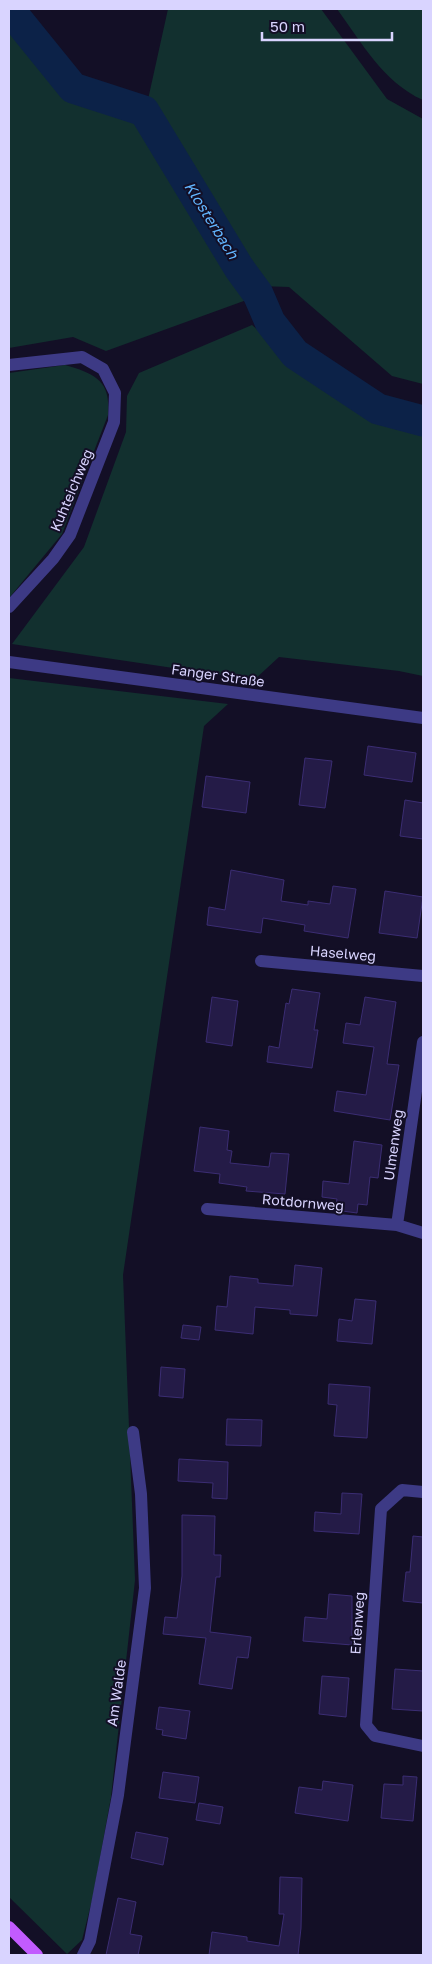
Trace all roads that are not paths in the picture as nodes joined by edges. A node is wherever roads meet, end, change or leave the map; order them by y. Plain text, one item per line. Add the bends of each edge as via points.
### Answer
1 (9, 365) edge
2 (9, 607) edge
3 (9, 662) edge
4 (423, 718) edge
5 (261, 961) dead end
6 (423, 976) edge
7 (423, 1042) edge
8 (207, 1209) dead end
9 (397, 1225) junction
10 (423, 1233) edge
11 (133, 1432) dead end
12 (423, 1492) edge
13 (423, 1746) edge
14 (9, 1927) edge
15 (37, 1955) edge
16 (83, 1955) edge

1 - 2 street, Kuhteichweg via 82,357 103,369 115,393 114,422 70,535 53,559
3 - 4 street, Fanger Straße
5 - 6 street, Haselweg
7 - 9 street, Ulmenweg
8 - 9 street, Rotdornweg
9 - 10 street
11 - 16 street, Am Walde via 141,1494 145,1588 118,1795 90,1941
12 - 13 street, Erlenweg via 402,1490 381,1509 366,1725 375,1736
14 - 15 main road

